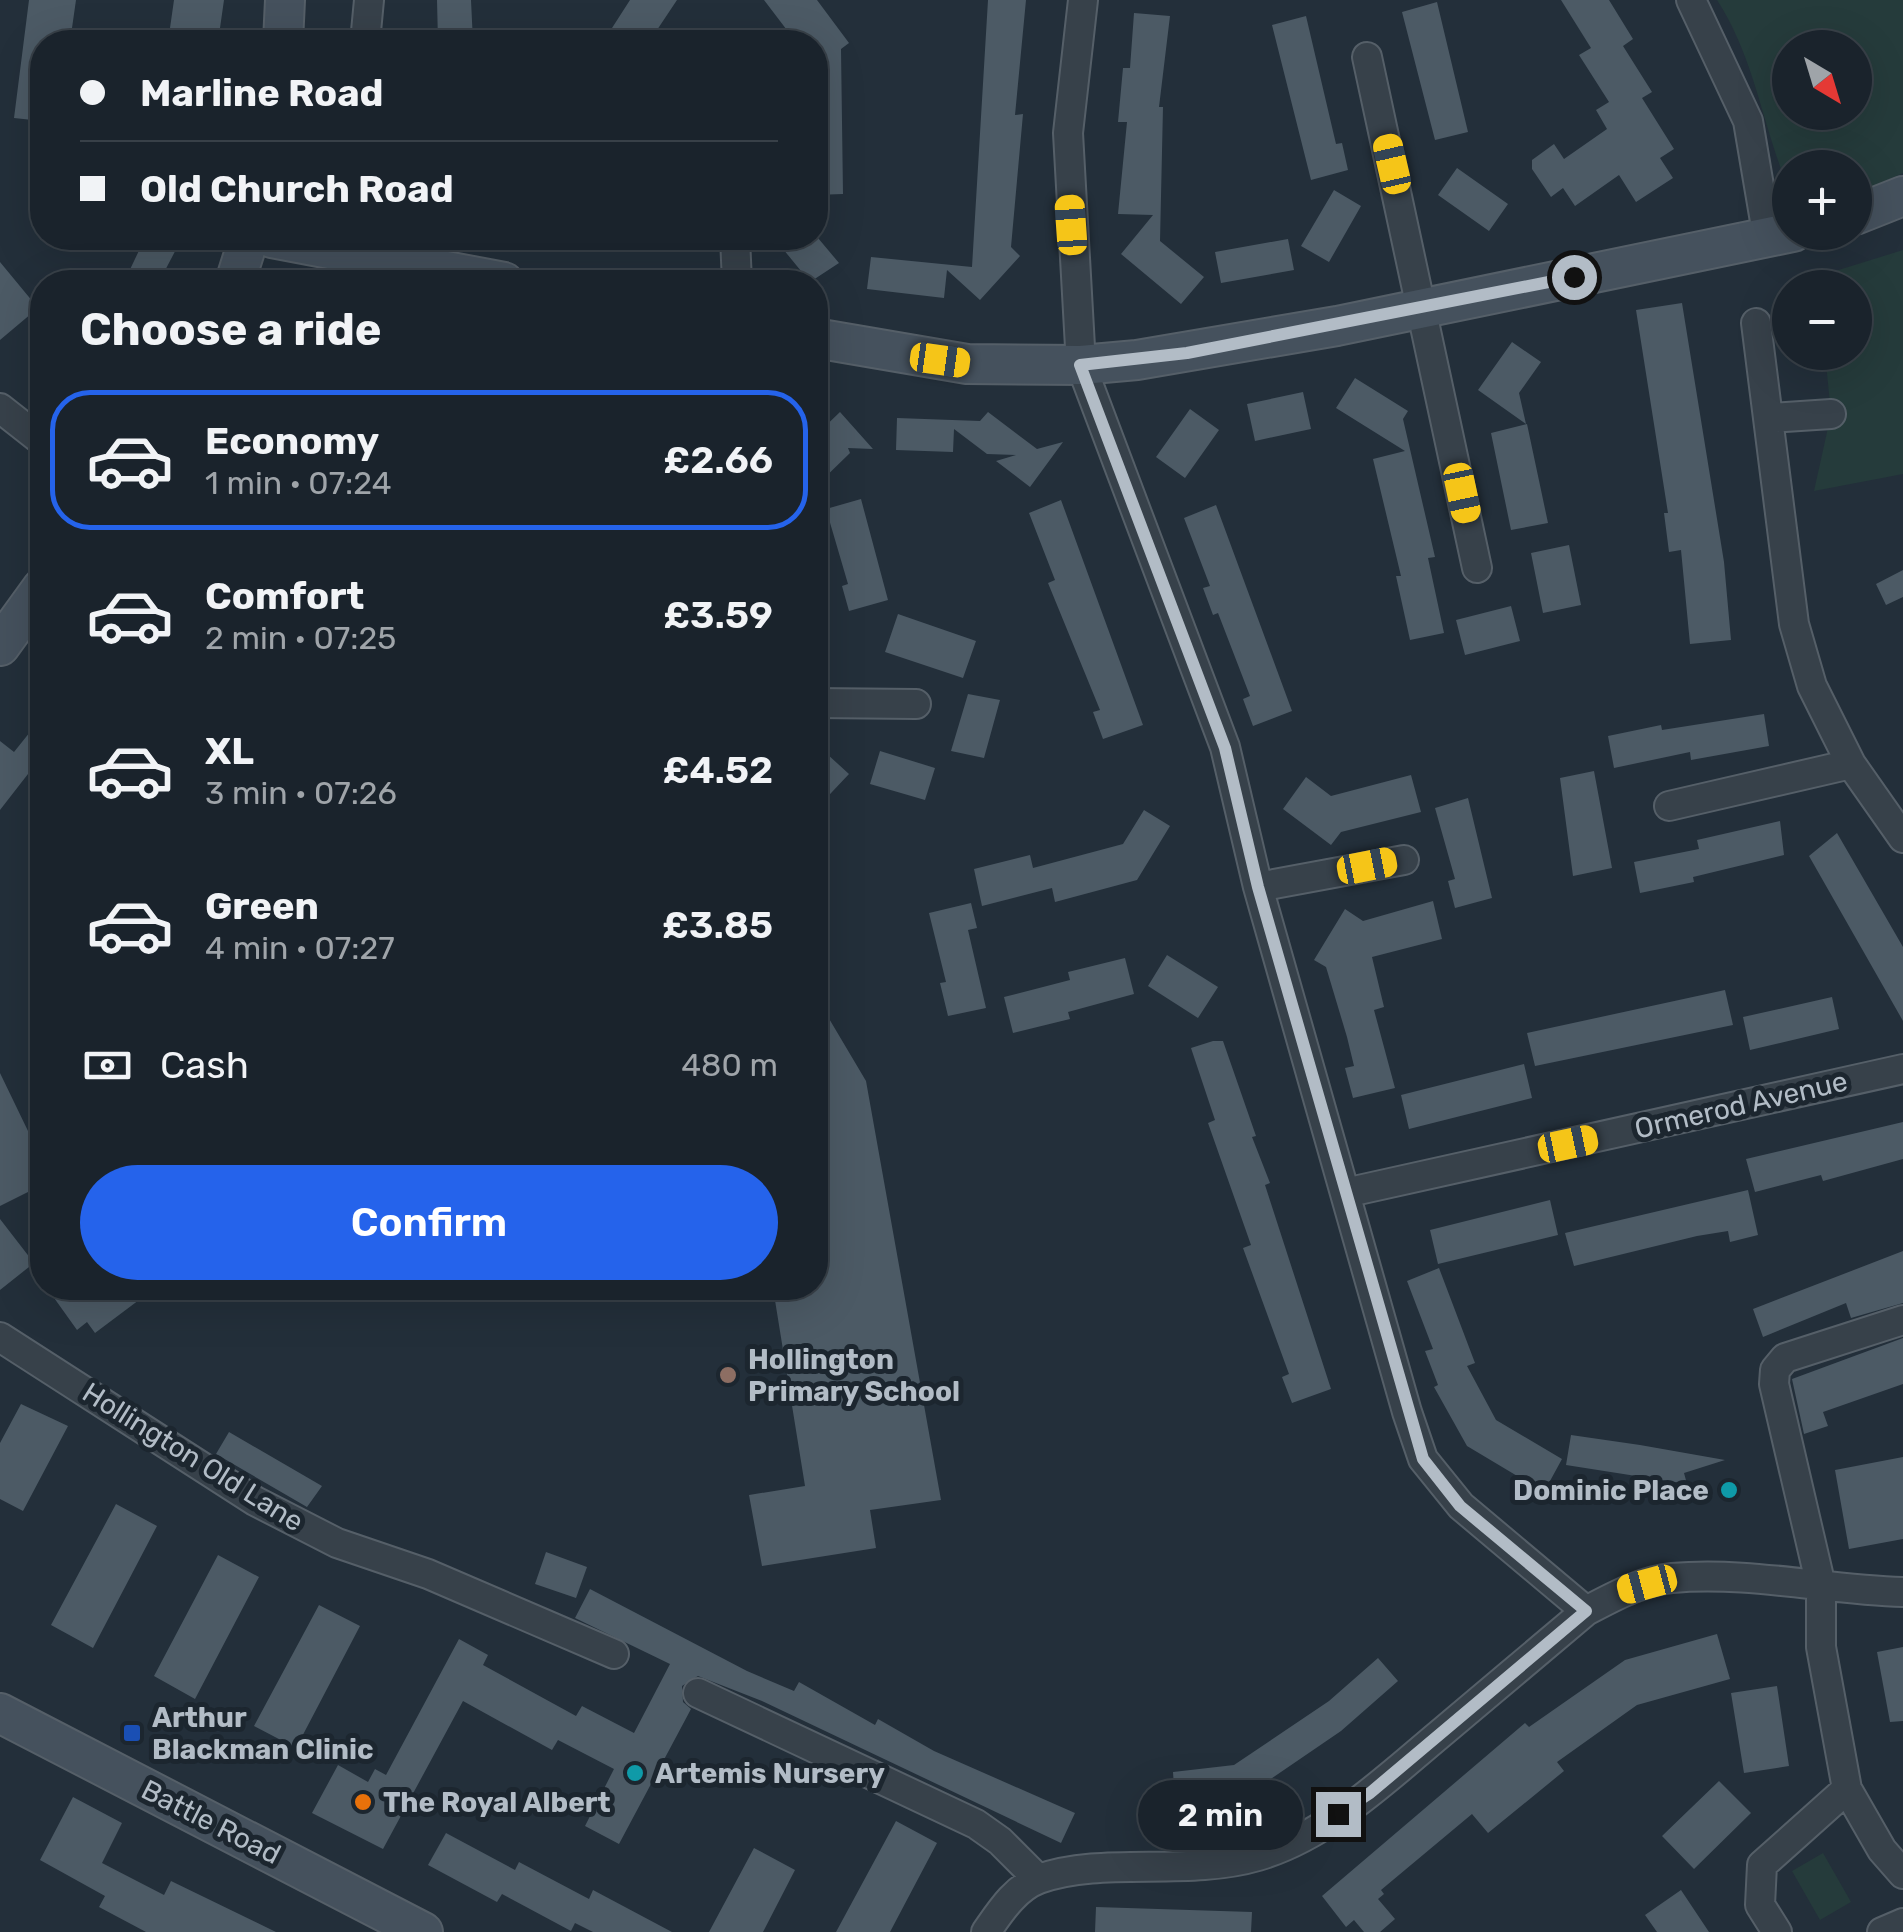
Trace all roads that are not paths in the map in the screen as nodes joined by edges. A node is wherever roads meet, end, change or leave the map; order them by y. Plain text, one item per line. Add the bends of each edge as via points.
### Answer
1 (285, 0) edge
2 (369, 0) edge
3 (1082, 0) edge
4 (1691, 0) edge
5 (283, 30) edge
6 (367, 30) edge
7 (1367, 56) dead end
8 (1903, 196) edge
9 (1772, 205) edge
10 (1872, 208) edge
11 (1772, 238) edge
12 (335, 250) edge
13 (441, 270) edge
14 (1424, 306) junction
15 (1756, 322) dead end
16 (828, 340) edge
17 (1080, 365) junction
18 (0, 408) edge
19 (1831, 414) dead end
20 (1769, 418) junction
21 (30, 432) edge
22 (1478, 568) dead end
23 (30, 605) edge
24 (0, 646) edge
25 (828, 703) edge
26 (916, 704) dead end
27 (1851, 764) junction
28 (1670, 806) dead end
29 (1903, 838) edge
30 (1404, 860) dead end
31 (1258, 887) junction
32 (1903, 1069) edge
33 (1345, 1193) junction
34 (1903, 1320) edge
35 (0, 1337) edge
36 (1821, 1586) junction
37 (1903, 1592) edge
38 (1586, 1611) junction
39 (614, 1654) dead end
40 (698, 1693) dead end
41 (0, 1712) edge
42 (1846, 1790) junction
43 (1903, 1874) edge
44 (1038, 1879) junction
45 (1903, 1922) edge
46 (423, 1932) edge
47 (986, 1932) edge
48 (1777, 1932) edge
49 (1882, 1932) edge

1 - 5 street
2 - 6 street
3 - 17 street via 1068,133
4 - 9 street via 1748,121
7 - 14 street
8 - 10 street
11 - 14 street
12 - 13 street
14 - 17 street via 1187,353
14 - 22 street
15 - 20 street
16 - 17 street via 967,364
17 - 31 street via 1225,748
18 - 21 street
19 - 20 street
20 - 27 street via 1794,624 1812,686
23 - 24 street
25 - 26 street
27 - 28 street
27 - 29 street
30 - 31 street
31 - 33 street
32 - 33 street, Ormerod Avenue
33 - 38 street via 1423,1459 1460,1506
34 - 36 street via 1785,1358 1775,1370
35 - 39 street, Hollington Old Lane via 254,1501 337,1543 428,1574
36 - 37 street
36 - 38 street via 1669,1578 1624,1590
36 - 42 street via 1821,1647
38 - 44 street via 1370,1793 1307,1834 1260,1856 1197,1869 1093,1870
40 - 44 street via 976,1824
41 - 46 street, Battle Road
42 - 43 street
42 - 48 street via 1762,1865 1760,1905
44 - 47 street via 1010,1899
45 - 49 street

